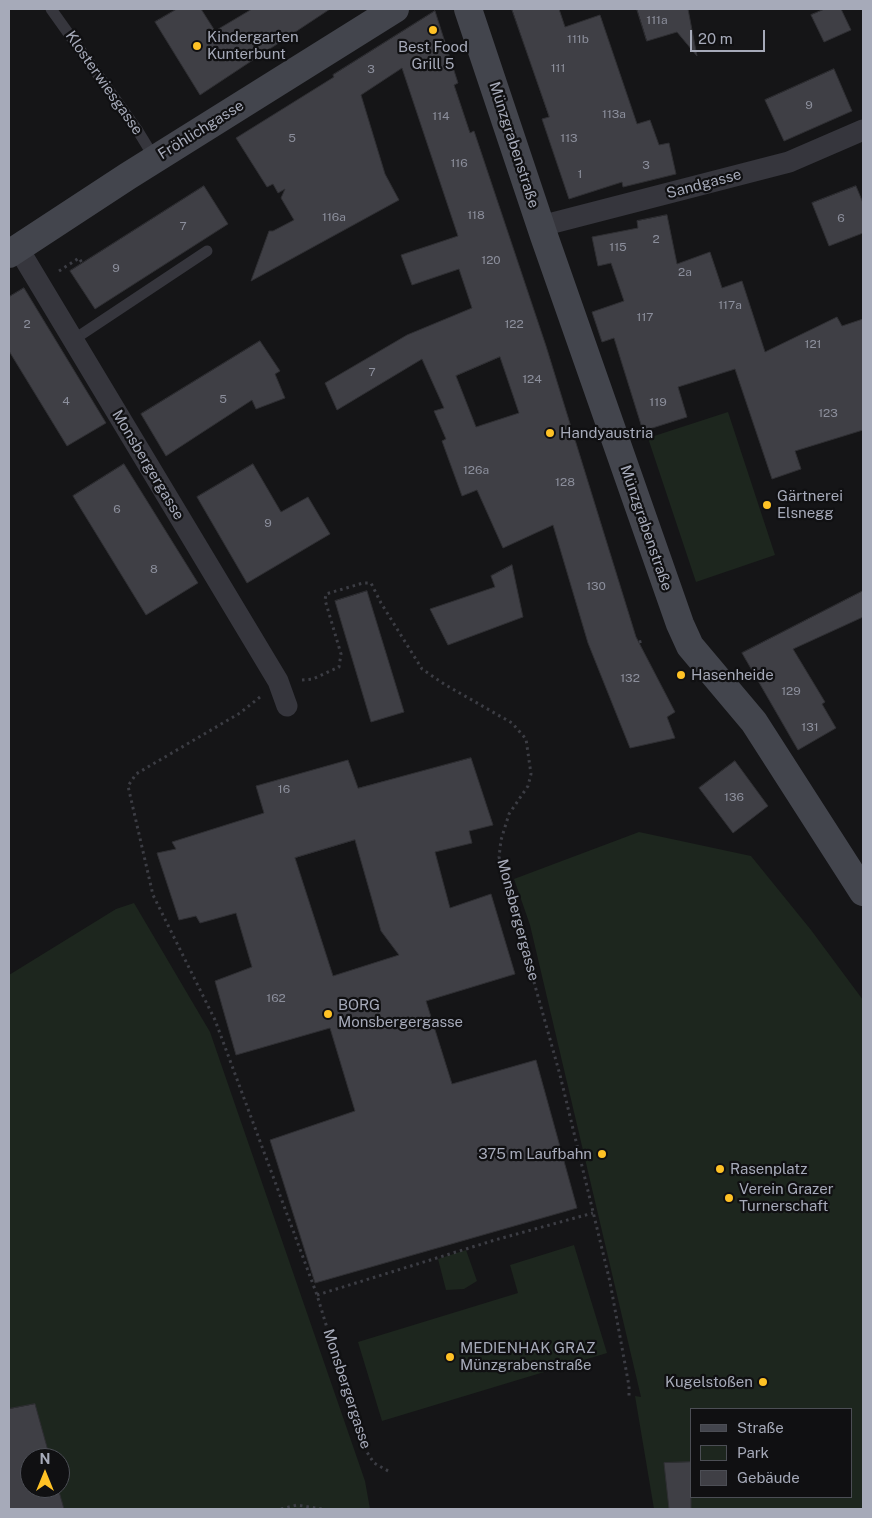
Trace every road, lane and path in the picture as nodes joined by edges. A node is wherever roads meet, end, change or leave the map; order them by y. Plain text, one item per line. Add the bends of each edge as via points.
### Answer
1 (51, 9) edge
2 (395, 9) edge
3 (468, 9) edge
4 (863, 130) edge
5 (155, 159) junction
6 (541, 226) junction
7 (207, 250) dead end
8 (13, 251) edge
9 (82, 264) dead end
10 (67, 266) dead end
11 (73, 340) junction
12 (278, 681) junction
13 (288, 706) dead end
14 (863, 892) edge
15 (593, 1213) junction
16 (317, 1295) junction
17 (629, 1398) dead end
18 (390, 1472) dead end
19 (281, 1509) edge
20 (322, 1509) edge

1 - 5 lane, Klosterwiesgasse
2 - 5 main road, Fröhlichgasse
3 - 6 main road, Münzgrabenstraße
4 - 6 street, Sandgasse via 789,162
5 - 8 main road, Fröhlichgasse
6 - 14 main road, Münzgrabenstraße via 690,646 754,722
7 - 11 lane
8 - 11 street, Monsbergergasse
9 - 10 path via 79,258
11 - 12 street, Monsbergergasse
12 - 13 street, Monsbergergasse
12 - 15 path, Monsbergergasse via 313,679 339,667 341,654 326,594 371,583 422,669 512,723 526,739 531,774 528,786 509,814 499,857 560,1075
12 - 16 path, Monsbergergasse via 240,713 136,774 128,786 153,895 215,1020
15 - 16 path
15 - 17 path, Monsbergergasse via 612,1292 630,1386
16 - 18 path, Monsbergergasse via 362,1446 374,1463
19 - 20 path via 298,1505

